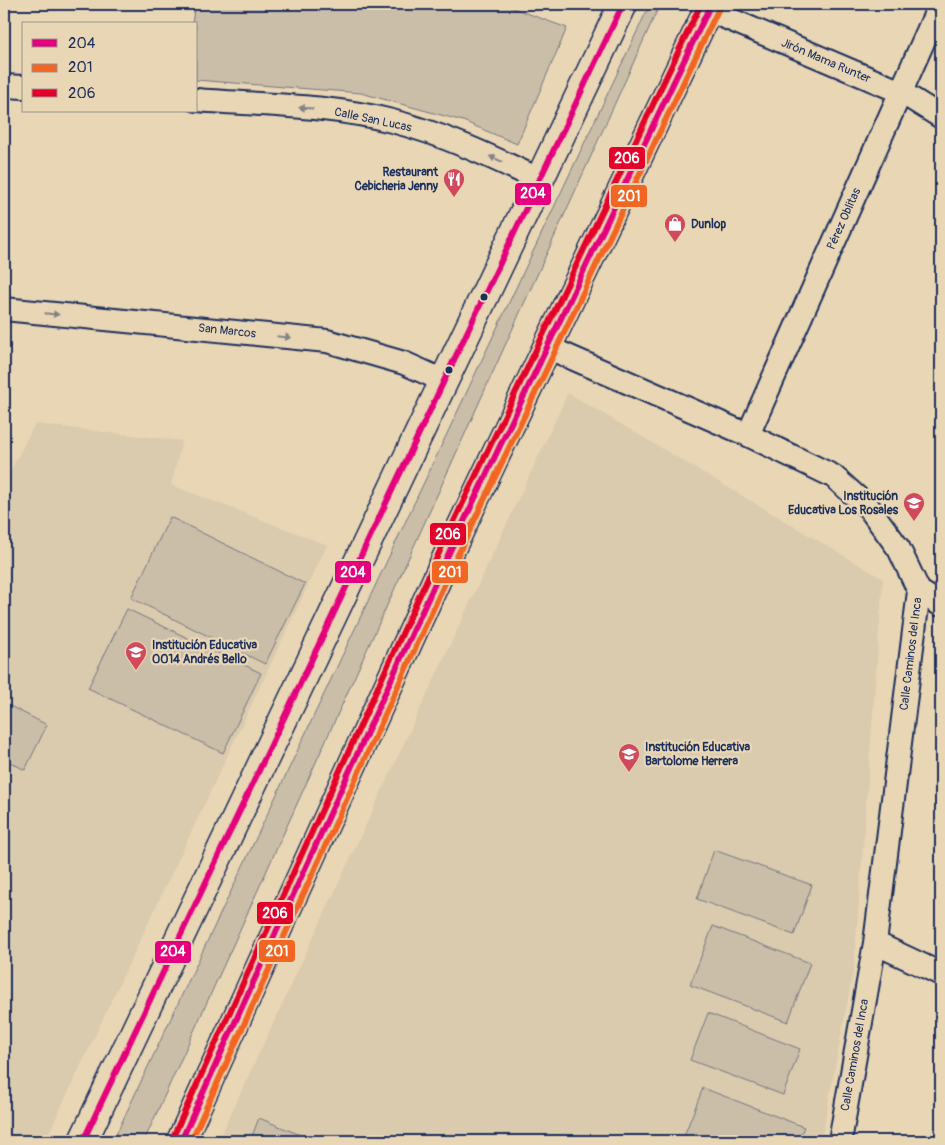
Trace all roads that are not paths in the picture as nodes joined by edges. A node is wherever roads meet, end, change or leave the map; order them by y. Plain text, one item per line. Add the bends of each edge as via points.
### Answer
1 (623, 4) edge
2 (940, 4) edge
3 (710, 7) edge
4 (4, 86) edge
5 (22, 87) edge
6 (901, 92) junction
7 (198, 100) edge
8 (941, 117) edge
9 (540, 180) junction
10 (4, 309) edge
11 (547, 347) junction
12 (444, 381) junction
13 (748, 435) junction
14 (919, 591) junction
15 (941, 605) edge
16 (875, 942) junction
17 (941, 974) edge
18 (846, 1139) edge
19 (83, 1141) edge
20 (181, 1141) edge

1 - 9 main road
2 - 6 street, Pérez Oblitas
3 - 6 street, Jirón Mama Runter
3 - 11 main road
4 - 5 street
6 - 8 street, Jirón Mama Runter
6 - 13 street, Pérez Oblitas
9 -> 7 street, Calle San Lucas via 434,134 391,121 322,110
9 - 12 main road
10 -> 12 street, San Marcos via 327,342 404,363
11 - 13 street, Calle Caminos del Inca
11 - 20 main road via 442,568
12 - 19 main road
13 - 14 street, Calle Caminos del Inca via 833,476 869,508 899,549
14 - 15 street
14 - 16 street, Calle Caminos del Inca
16 - 17 street
16 - 18 street, Calle Caminos del Inca

